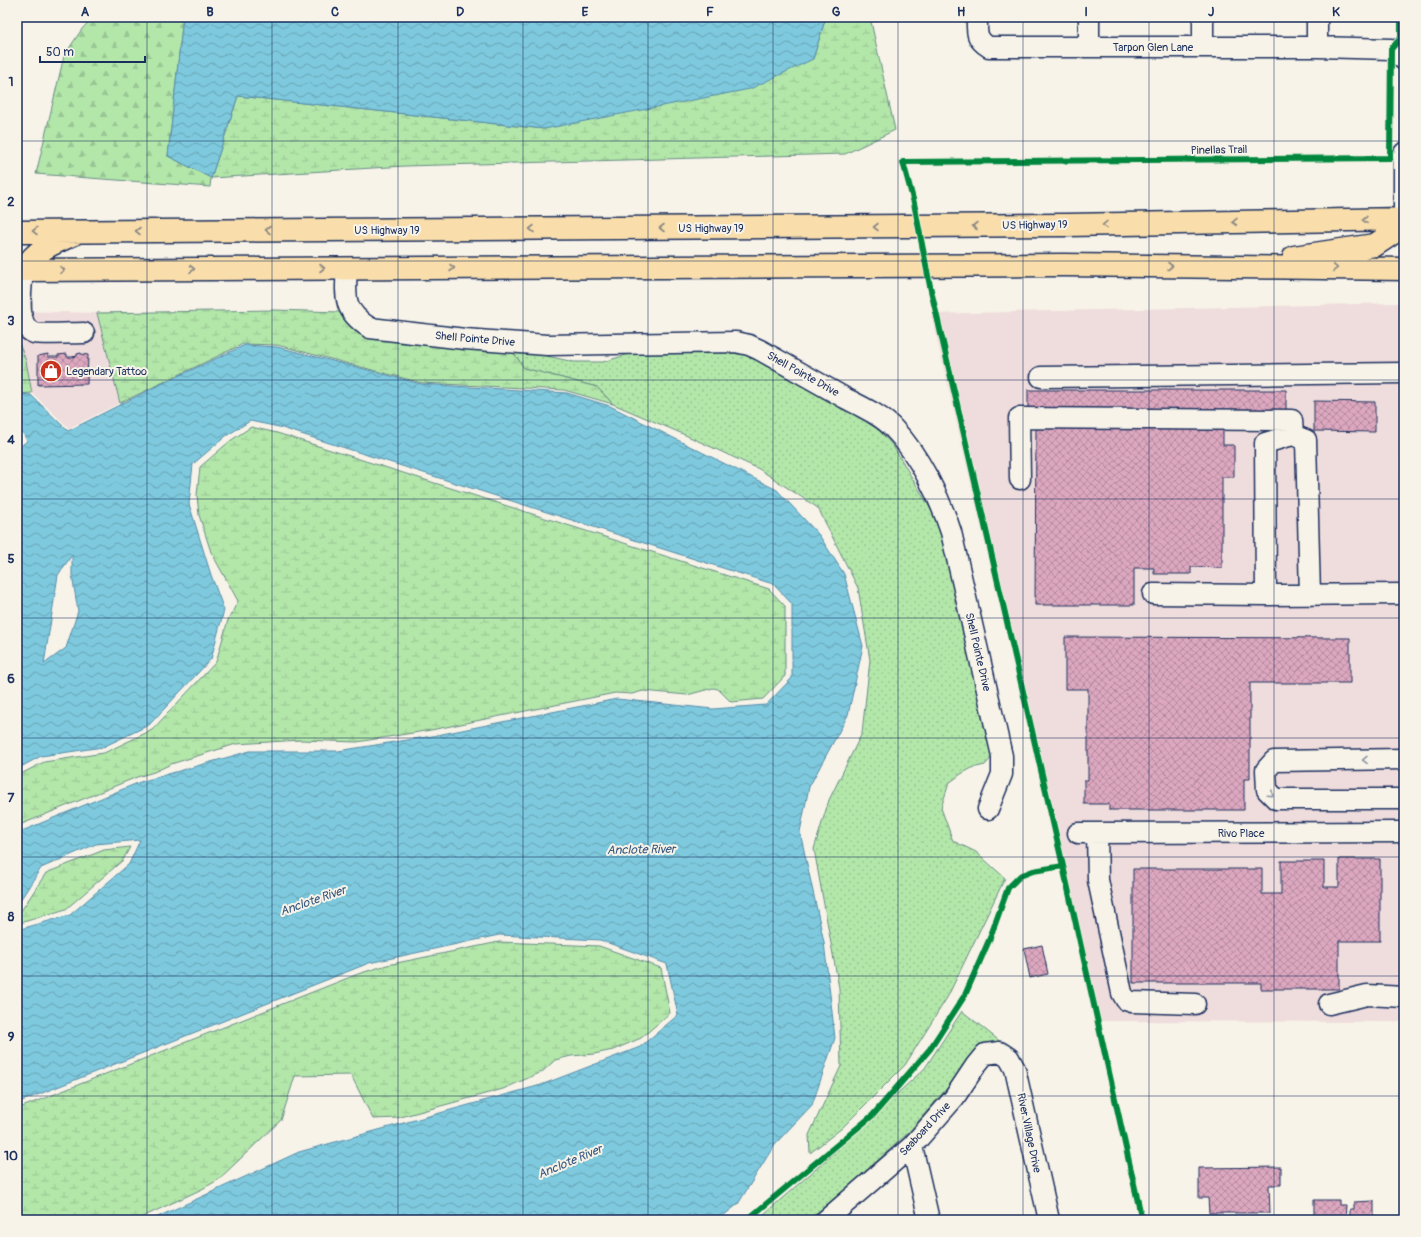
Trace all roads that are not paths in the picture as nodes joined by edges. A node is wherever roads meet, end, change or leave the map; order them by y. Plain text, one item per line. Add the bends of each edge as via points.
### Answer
1 (977, 17) edge
2 (1089, 17) edge
3 (1203, 17) edge
4 (1317, 17) edge
5 (1089, 47) junction
6 (1203, 47) junction
7 (1317, 47) junction
8 (1404, 60) edge
9 (1404, 153) edge
10 (1404, 219) edge
11 (80, 231) junction
12 (17, 232) edge
13 (1226, 267) junction
14 (347, 268) junction
15 (1404, 269) edge
16 (20, 270) edge
17 (84, 333) dead end
18 (1404, 373) edge
19 (1041, 377) dead end
20 (1293, 435) junction
21 (1020, 478) dead end
22 (1153, 594) dead end
23 (1404, 594) edge
24 (1266, 595) junction
25 (1310, 595) junction
26 (1404, 759) edge
27 (1404, 799) edge
28 (988, 809) dead end
29 (1404, 832) edge
30 (1404, 996) edge
31 (1195, 1004) dead end
32 (1329, 1004) dead end
33 (1000, 1052) joint
34 (912, 1146) junction
35 (826, 1220) edge
36 (928, 1220) edge
37 (1049, 1220) edge

1 - 5 street, Tarpon Glen Lane via 979,39 989,47
2 - 5 street
3 - 6 street
4 - 7 street
5 - 6 street, Tarpon Glen Lane
6 - 7 street, Tarpon Glen Lane
7 - 8 street, Tarpon Glen Lane via 1391,49 1399,53
9 - 10 street
10 -> 11 highway, US Highway 19 via 1060,225
10 - 13 highway via 1393,233 1375,245
11 -> 12 highway, US Highway 19
11 - 16 highway via 42,249
14 -> 13 highway via 1064,265
13 -> 15 highway
16 -> 14 highway
14 - 28 street, Shell Pointe Drive via 346,291 352,314 370,328 547,345 736,342 760,350 876,414 894,428 932,485 944,509 951,532 1002,756 1002,774
16 - 17 street via 20,309 28,329 36,333
18 - 19 street
20 - 21 street via 1292,420 1019,418
20 - 24 street via 1265,442
20 - 25 street via 1306,440
22 - 24 street
23 - 25 street
24 - 25 street
26 -> 27 street via 1274,761 1266,770 1266,790 1276,799
29 - 31 street, Rivo Place via 1087,833 1122,993 1126,1000
30 - 32 street via 1367,995
33 - 34 street, Seaboard Drive via 985,1054 954,1098
33 - 37 street, River Village Drive via 1009,1058 1015,1070
34 - 35 street, Seaboard Drive
34 - 36 street

